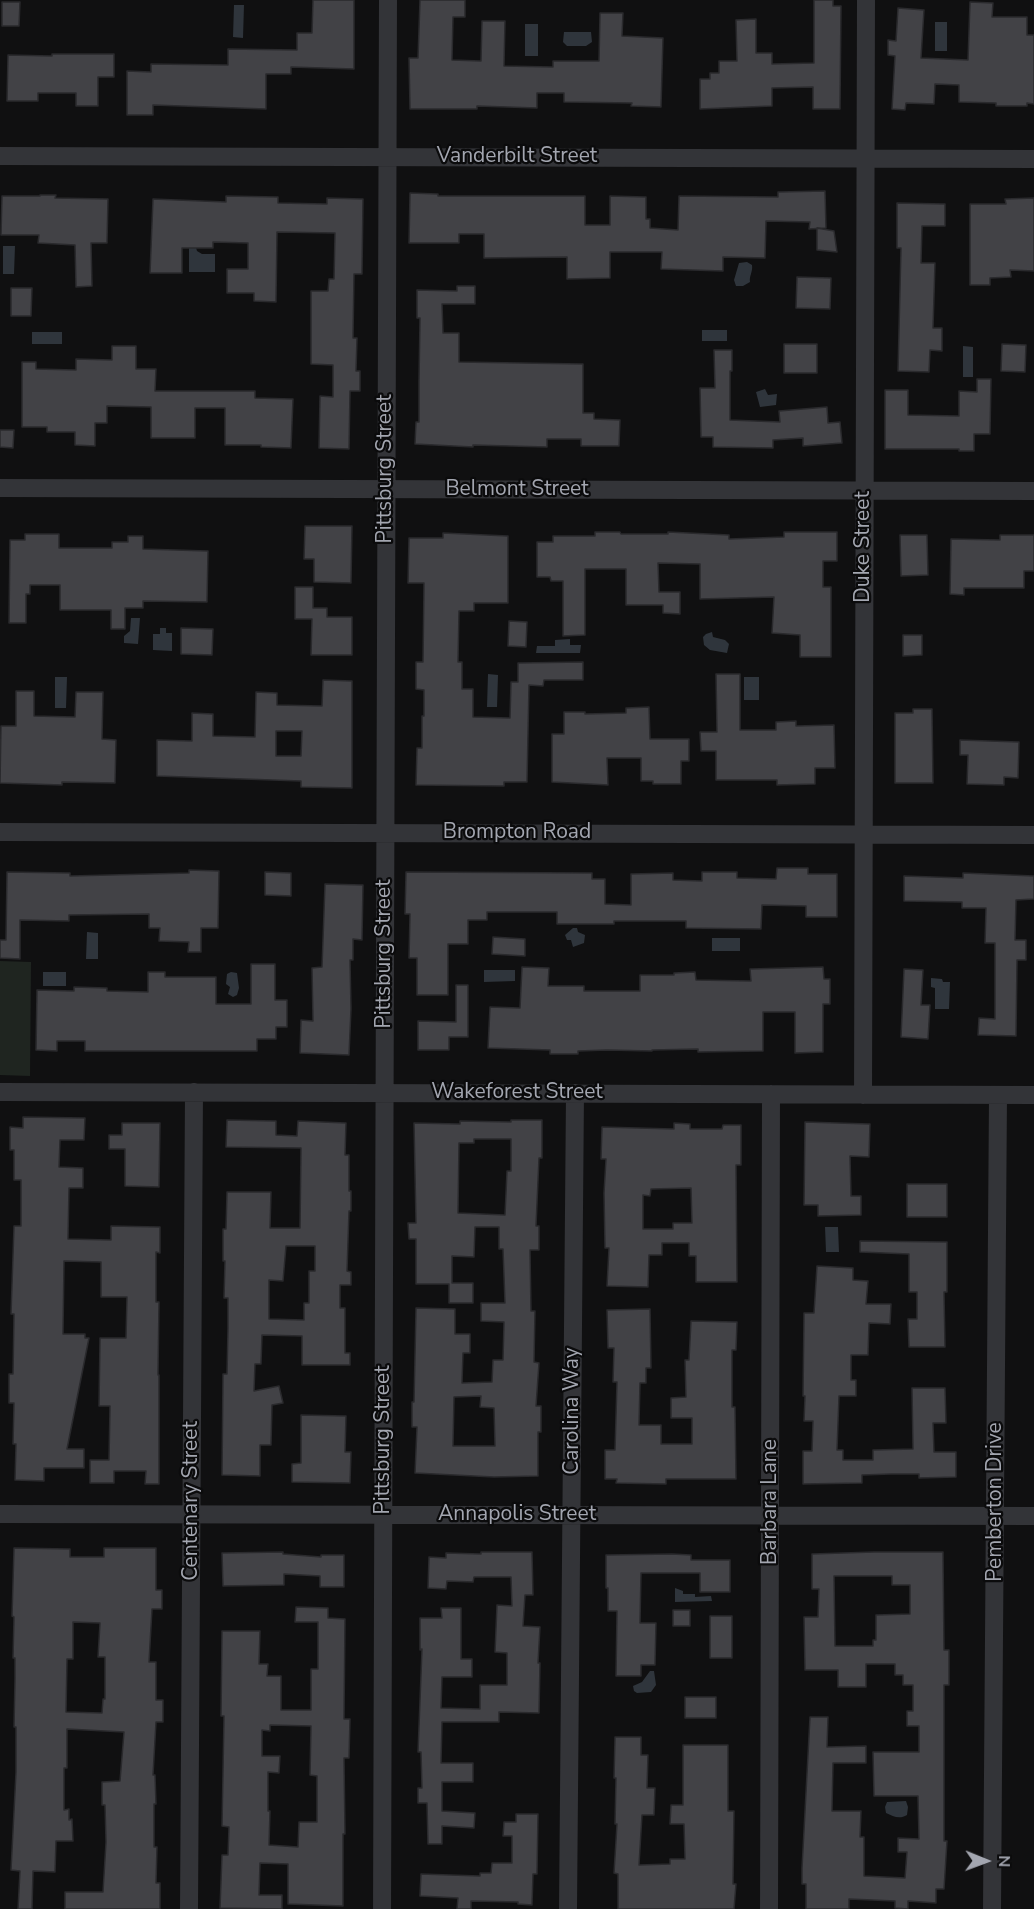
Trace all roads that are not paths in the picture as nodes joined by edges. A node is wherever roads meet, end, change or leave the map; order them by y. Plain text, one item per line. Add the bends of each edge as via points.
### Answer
1 (388, 0) edge
2 (866, 0) edge
3 (0, 156) edge
4 (387, 157) junction
5 (865, 158) junction
6 (1034, 159) edge
7 (0, 488) edge
8 (386, 490) junction
9 (864, 491) junction
10 (1034, 491) edge
11 (0, 832) edge
12 (385, 833) junction
13 (864, 834) junction
14 (1034, 834) edge
15 (0, 1092) edge
16 (194, 1092) junction
17 (385, 1093) junction
18 (575, 1094) junction
19 (771, 1094) junction
20 (863, 1095) junction
21 (998, 1095) junction
22 (1034, 1095) edge
23 (0, 1514) edge
24 (192, 1514) junction
25 (383, 1514) junction
26 (572, 1515) junction
27 (771, 1515) junction
28 (996, 1516) junction
29 (1034, 1516) edge
30 (189, 1909) edge
31 (382, 1909) edge
32 (568, 1909) edge
33 (769, 1909) edge
34 (993, 1909) edge

1 - 4 street, Pittsburg Street
2 - 5 street, Duke Street
3 - 4 street, Vanderbilt Street
4 - 5 street, Vanderbilt Street
4 - 8 street, Pittsburg Street
5 - 6 street, Vanderbilt Street
5 - 9 street, Duke Street
7 - 8 street, Belmont Street
8 - 9 street, Belmont Street
8 - 12 street, Pittsburg Street
9 - 10 street, Belmont Street
9 - 13 street, Duke Street
11 - 12 street, Brompton Road
12 - 13 street, Brompton Road
12 - 17 street, Pittsburg Street
13 - 14 street, Brompton Road
13 - 20 street, Duke Street
15 - 16 street, Wakeforest Street
16 - 17 street, Wakeforest Street
16 - 24 street, Centenary Street
17 - 18 street, Wakeforest Street
17 - 25 street, Pittsburg Street
18 - 19 street, Wakeforest Street
18 - 26 street, Carolina Way
19 - 20 street, Wakeforest Street
19 - 27 street, Barbara Lane
20 - 21 street, Wakeforest Street
21 - 22 street, Wakeforest Street
21 - 28 street, Pemberton Drive
23 - 24 street, Annapolis Street
24 - 25 street, Annapolis Street
24 - 30 street, Centenary Street
25 - 26 street, Annapolis Street
25 - 31 street, Pittsburg Street
26 - 27 street, Annapolis Street
26 - 32 street, Carolina Way
27 - 28 street, Annapolis Street
27 - 33 street, Barbara Lane
28 - 29 street, Annapolis Street
28 - 34 street, Pemberton Drive

